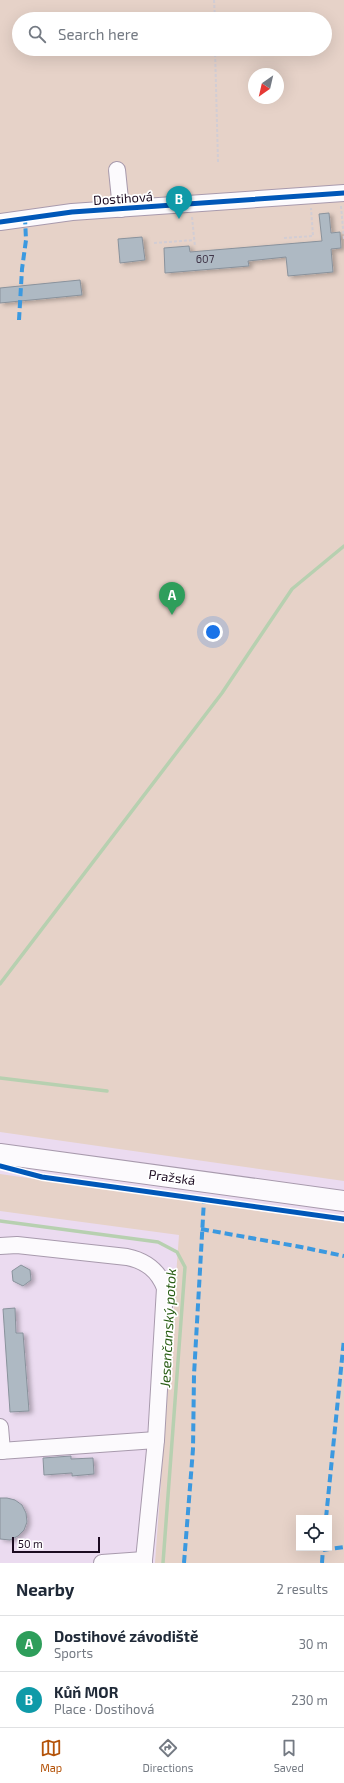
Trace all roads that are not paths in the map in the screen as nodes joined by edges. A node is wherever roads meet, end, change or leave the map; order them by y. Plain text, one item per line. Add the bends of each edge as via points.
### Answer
1 (117, 170) dead end
2 (342, 197) edge
3 (120, 209) junction
4 (0, 222) edge
5 (0, 1154) edge
6 (344, 1201) edge
7 (0, 1246) edge
8 (0, 1427) edge
9 (156, 1440) junction
10 (1, 1451) edge
11 (144, 1562) edge
12 (102, 1563) edge

1 - 3 street
2 - 3 street, Dostihová
3 - 4 street, Dostihová via 72,212
5 - 6 main road, Pražská
7 - 9 street via 17,1245 127,1257 148,1264 161,1278 165,1288
8 - 10 street
9 - 10 street
9 - 11 street
11 - 12 street

